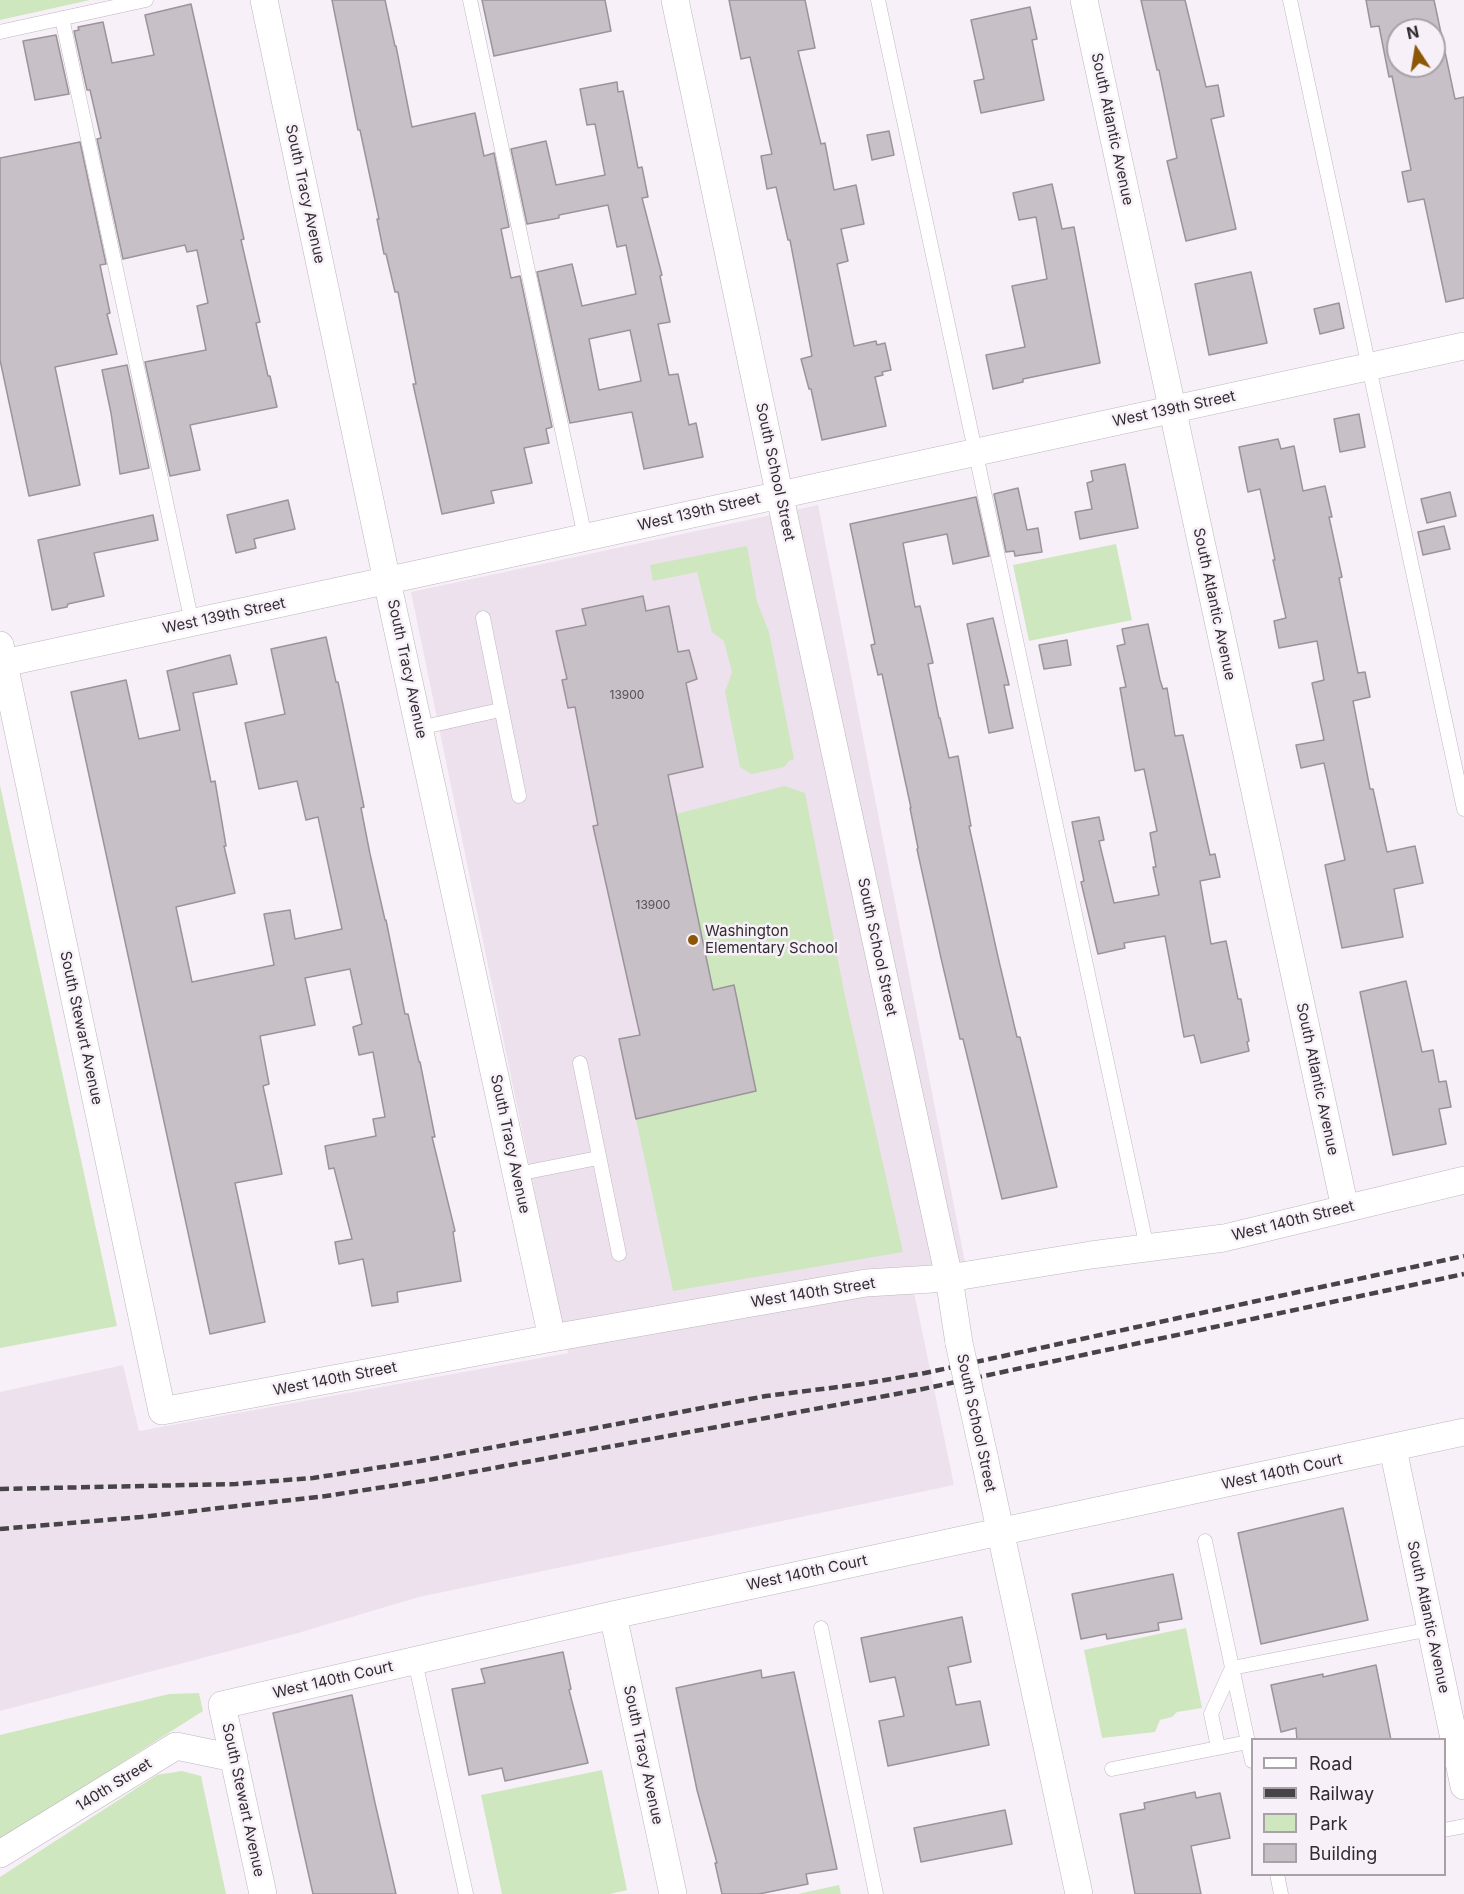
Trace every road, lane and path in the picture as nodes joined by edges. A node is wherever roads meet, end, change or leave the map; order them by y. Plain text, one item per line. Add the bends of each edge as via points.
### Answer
1 (146, 0) edge
2 (264, 0) edge
3 (470, 0) edge
4 (675, 0) edge
5 (878, 0) edge
6 (1084, 0) edge
7 (1290, 0) edge
8 (62, 18) junction
9 (0, 32) edge
10 (1464, 346) edge
11 (1369, 367) junction
12 (1172, 409) junction
13 (975, 452) junction
14 (779, 494) junction
15 (585, 537) junction
16 (387, 581) junction
17 (483, 618) dead end
18 (192, 623) junction
19 (2, 654) edge
20 (500, 710) junction
21 (419, 728) junction
22 (519, 796) dead end
23 (1464, 809) edge
24 (580, 1063) dead end
25 (598, 1158) junction
26 (516, 1174) junction
27 (1464, 1180) edge
28 (1345, 1208) junction
29 (1147, 1248) junction
30 (619, 1254) dead end
31 (949, 1278) junction
32 (552, 1338) junction
33 (162, 1411) joint
34 (1464, 1432) edge
35 (1393, 1449) junction
36 (1000, 1532) junction
37 (1205, 1541) dead end
38 (613, 1615) junction
39 (821, 1628) dead end
40 (1431, 1629) junction
41 (415, 1661) junction
42 (1232, 1668) junction
43 (222, 1705) joint
44 (1248, 1742) junction
45 (1218, 1747) junction
46 (1251, 1756) edge
47 (234, 1758) junction
48 (1112, 1769) dead end
49 (1464, 1786) edge
50 (1464, 1826) edge
51 (1446, 1830) edge
52 (0, 1854) edge
53 (1277, 1876) edge
54 (263, 1894) edge
55 (466, 1894) edge
56 (673, 1894) edge
57 (876, 1894) edge
58 (1079, 1894) edge
59 (1281, 1894) edge

1 - 8 lane
2 - 16 street, South Tracy Avenue
3 - 15 lane
4 - 14 street, South School Street
5 - 13 lane
6 - 12 street, South Atlantic Avenue
7 - 11 lane
8 - 9 lane
8 - 18 lane
10 - 11 street, West 139th Street
11 - 12 street, West 139th Street
11 - 23 lane
12 - 13 street, West 139th Street
12 - 28 street, South Atlantic Avenue
13 - 14 street, West 139th Street
13 - 29 lane
14 - 15 street, West 139th Street
14 - 31 street, South School Street
15 - 16 street, West 139th Street
16 - 18 street, West 139th Street
16 - 21 street, South Tracy Avenue
17 - 20 lane
18 - 19 street, West 139th Street
19 - 33 street, South Stewart Avenue
20 - 21 lane
20 - 22 lane
21 - 26 street, South Tracy Avenue
24 - 25 lane
25 - 26 lane
25 - 30 lane
26 - 32 street, South Tracy Avenue
27 - 28 street, West 140th Street
28 - 29 street, West 140th Street via 1224,1238
29 - 31 street, West 140th Street
31 - 32 street, West 140th Street via 866,1283
31 - 36 street, South School Street, bridge
32 - 33 street, West 140th Street
34 - 35 street, West 140th Court
35 - 36 street, West 140th Court
35 - 40 street, South Atlantic Avenue
36 - 38 street, West 140th Court
36 - 58 street, South School Street
37 - 42 lane
38 - 41 street, West 140th Court
38 - 56 street, South Tracy Avenue
39 - 57 lane
40 - 42 lane
40 - 49 street, South Atlantic Avenue
41 - 43 street, West 140th Court
41 - 55 lane
42 - 44 lane
42 - 45 lane via 1211,1714
43 - 47 street, South Stewart Avenue
44 - 45 lane
44 - 46 lane
45 - 48 lane
47 - 52 street, 140th Street via 176,1746
47 - 54 street, South Stewart Avenue
50 - 51 lane
53 - 59 lane

